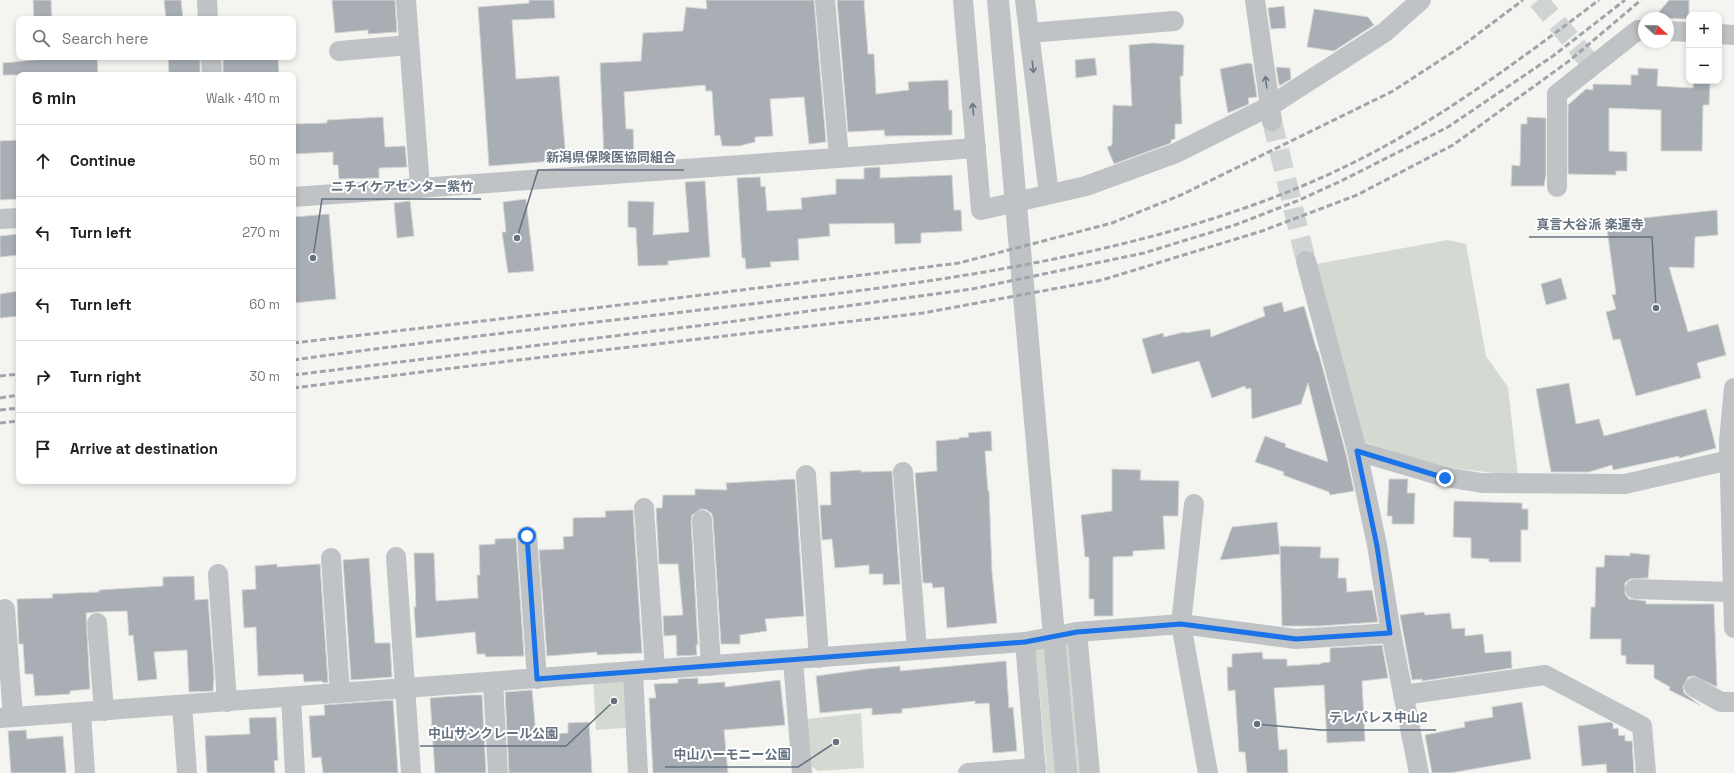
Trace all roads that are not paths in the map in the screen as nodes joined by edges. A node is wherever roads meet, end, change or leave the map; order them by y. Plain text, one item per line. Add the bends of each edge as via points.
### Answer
1 (207, 0) edge
2 (406, 0) edge
3 (825, 0) edge
4 (963, 0) edge
5 (998, 0) edge
6 (1025, 0) edge
7 (1255, 0) edge
8 (1415, 0) edge
9 (1420, 0) edge
10 (208, 16) edge
11 (1174, 21) dead end
12 (1638, 30) edge
13 (1674, 32) edge
14 (1686, 32) edge
15 (1029, 33) junction
16 (1722, 34) edge
17 (1734, 34) edge
18 (409, 45) junction
19 (339, 51) dead end
20 (211, 60) edge
21 (212, 72) edge
22 (1271, 114) junction
23 (976, 148) junction
24 (839, 158) junction
25 (1557, 187) dead end
26 (420, 188) junction
27 (1049, 194) junction
28 (296, 197) edge
29 (16, 218) edge
30 (0, 219) edge
31 (1306, 261) tunnel mouth
32 (1734, 388) edge
33 (1357, 451) junction
34 (1732, 459) edge
35 (903, 472) dead end
36 (806, 475) dead end
37 (1194, 504) dead end
38 (644, 508) dead end
39 (702, 520) dead end
40 (527, 536) dead end
41 (396, 557) dead end
42 (330, 558) dead end
43 (218, 574) dead end
44 (1635, 590) dead end
45 (1732, 592) junction
46 (5, 608) dead end
47 (97, 623) dead end
48 (1181, 624) junction
49 (1734, 628) edge
50 (1077, 632) junction
51 (1390, 633) junction
52 (1025, 642) junction
53 (917, 650) junction
54 (819, 658) junction
55 (793, 660) junction
56 (711, 666) junction
57 (656, 670) junction
58 (633, 672) junction
59 (537, 679) junction
60 (493, 682) junction
61 (1694, 687) dead end
62 (404, 689) junction
63 (340, 693) junction
64 (1404, 695) junction
65 (291, 697) junction
66 (227, 702) junction
67 (1734, 702) edge
68 (182, 705) junction
69 (104, 711) junction
70 (81, 713) junction
71 (6, 718) edge
72 (1036, 771) edge
73 (85, 773) edge
74 (187, 773) edge
75 (295, 773) edge
76 (411, 773) edge
77 (498, 773) edge
78 (638, 773) edge
79 (802, 773) edge
80 (968, 773) edge
81 (1066, 773) edge
82 (1090, 773) edge
83 (1208, 773) edge
84 (1419, 773) edge
85 (1646, 773) edge

1 - 10 street
2 - 18 street
3 - 24 street
23 -> 4 street
5 - 81 street
6 - 15 street
22 -> 7 street
8 - 9 street
9 - 22 street via 1385,32
11 - 15 street
12 - 25 street via 1557,94
13 - 14 street
15 -> 27 street
16 - 17 street
18 - 19 street
18 - 26 street
20 - 21 street
22 - 27 street via 1227,128 1176,153 1086,186
23 - 24 street
23 - 27 street via 980,210
24 - 26 street
26 - 28 street
29 - 30 street
31 - 33 street
32 - 34 street via 1729,441
33 - 34 street via 1445,478 1482,483 1625,484
33 - 51 street via 1377,546
34 - 45 street
35 - 53 street
36 - 54 street
37 - 48 street
38 - 57 street
39 - 56 street
40 - 59 street
41 - 62 street
42 - 63 street
43 - 66 street
44 - 45 street
45 - 49 street
46 - 71 street
47 - 69 street
48 - 50 street
48 - 51 street via 1296,639
48 - 83 street
50 - 52 street
50 - 82 street
51 - 64 street
52 - 53 street
52 - 72 street
53 - 54 street
54 - 55 street
55 - 56 street
55 - 79 street
56 - 57 street
57 - 58 street
58 - 59 street
58 - 78 street
59 - 60 street
60 - 62 street
60 - 77 street
61 - 67 street via 1721,702
62 - 63 street
62 - 76 street
63 - 65 street
64 - 84 street
64 - 85 street via 1545,676 1642,726
65 - 66 street
65 - 75 street
66 - 68 street
68 - 69 street
68 - 74 street
69 - 70 street
70 - 71 street
70 - 73 street
72 - 80 street

